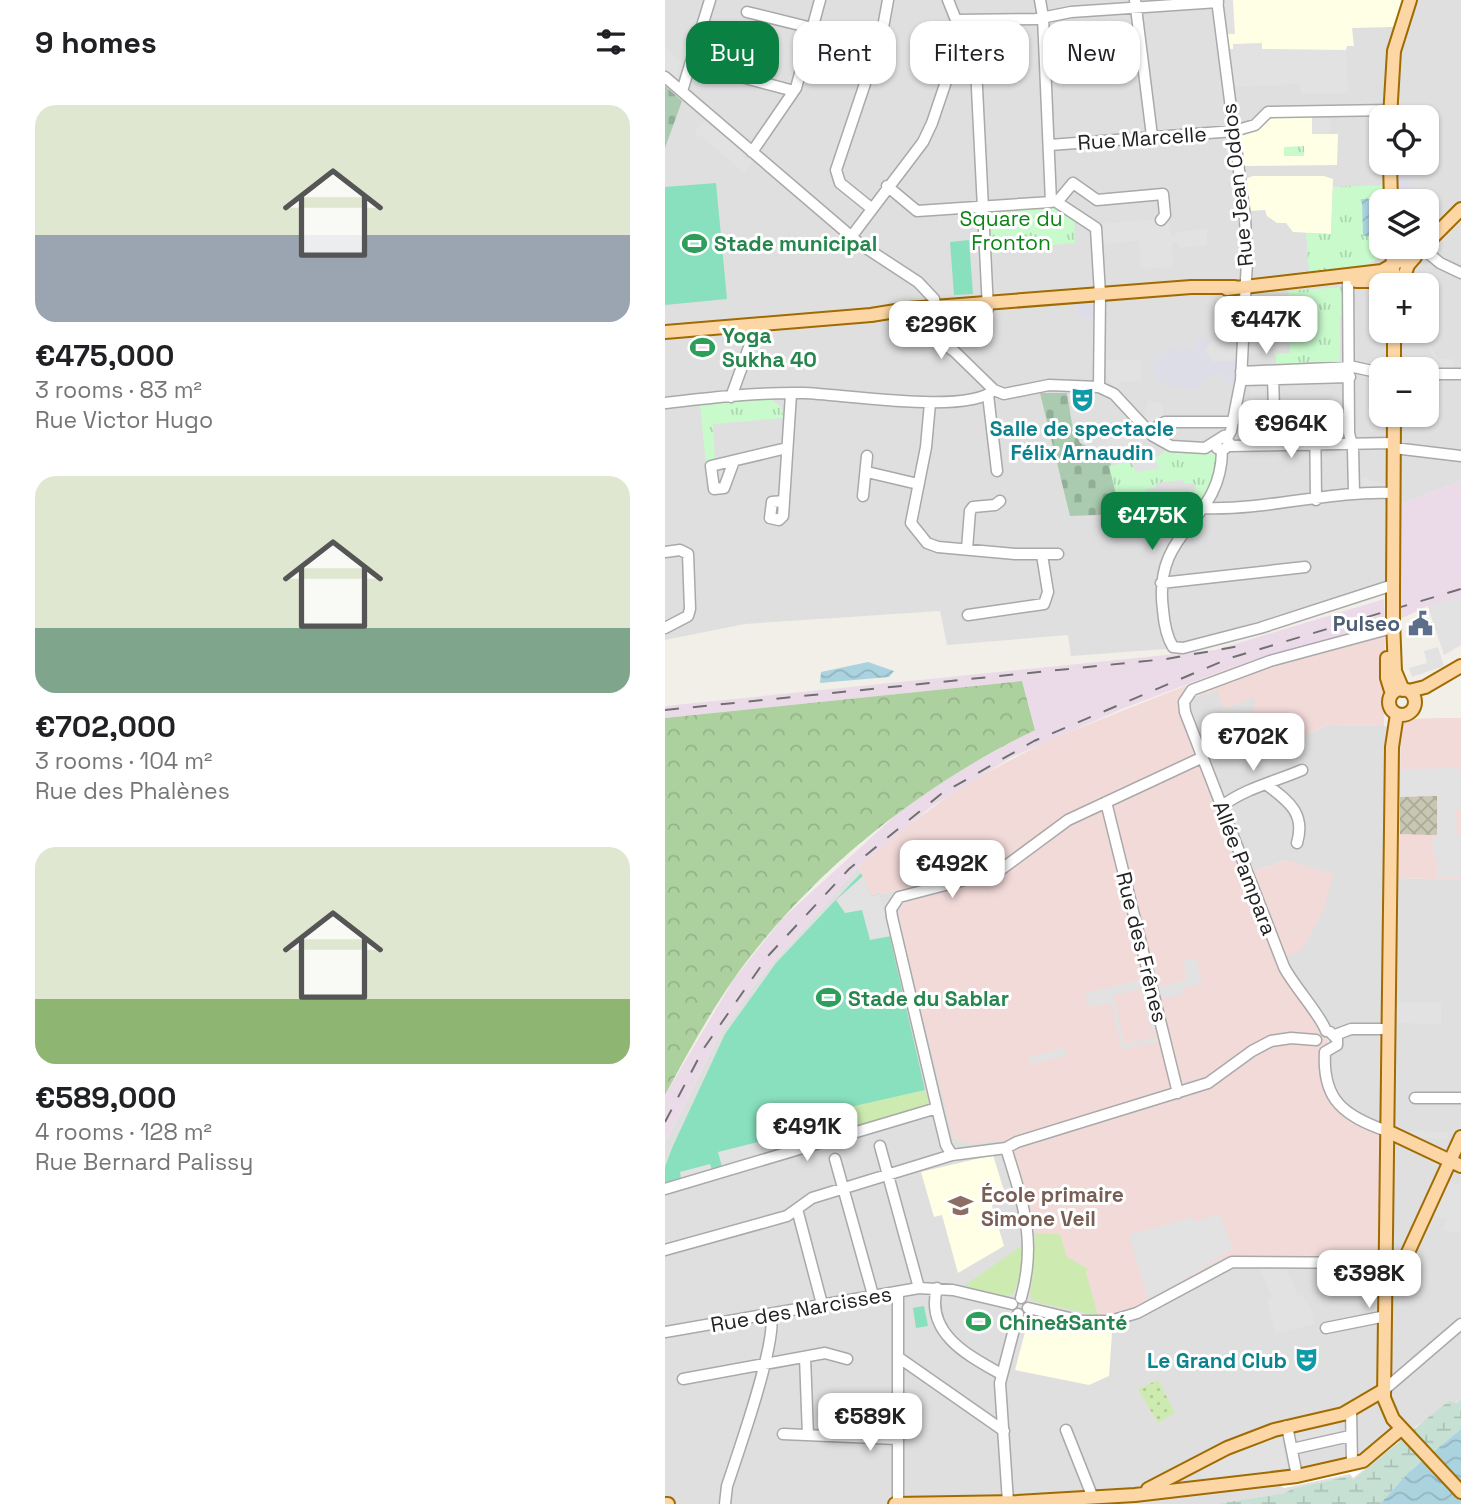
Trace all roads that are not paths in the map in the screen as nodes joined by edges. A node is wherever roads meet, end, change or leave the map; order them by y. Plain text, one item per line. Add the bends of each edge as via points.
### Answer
1 (709, 0) edge
2 (820, 0) edge
3 (888, 0) edge
4 (948, 0) edge
5 (1040, 0) edge
6 (1410, 0) edge
7 (1218, 1) edge
8 (1135, 4) edge
9 (747, 12) dead end
10 (1043, 17) junction
11 (956, 20) joint
12 (814, 21) edge
13 (793, 23) edge
14 (665, 77) edge
15 (768, 84) edge
16 (796, 84) edge
17 (944, 84) edge
18 (977, 84) edge
19 (682, 91) junction
20 (794, 91) junction
21 (1390, 105) edge
22 (1369, 113) edge
23 (1234, 131) junction
24 (1152, 136) junction
25 (1050, 145) junction
26 (752, 152) junction
27 (887, 186) junction
28 (1054, 200) junction
29 (871, 208) junction
30 (982, 208) junction
31 (1461, 209) edge
32 (1161, 220) dead end
33 (1439, 229) edge
34 (851, 237) junction
35 (1393, 259) edge
36 (1404, 259) edge
37 (1436, 259) edge
38 (1393, 267) junction
39 (1393, 273) edge
40 (1461, 274) edge
41 (1347, 278) junction
42 (1369, 280) edge
43 (1240, 287) junction
44 (1100, 297) junction
45 (988, 306) junction
46 (937, 310) junction
47 (923, 311) junction
48 (753, 326) junction
49 (665, 332) edge
50 (1349, 372) junction
51 (1369, 373) edge
52 (1439, 374) edge
53 (1461, 374) edge
54 (1273, 375) junction
55 (1241, 376) junction
56 (1099, 387) junction
57 (991, 393) junction
58 (791, 394) junction
59 (731, 397) junction
60 (665, 403) edge
61 (930, 403) junction
62 (1315, 409) dead end
63 (1233, 422) junction
64 (1394, 427) edge
65 (1149, 432) junction
66 (1224, 444) junction
67 (1314, 444) junction
68 (1353, 444) junction
69 (1275, 446) junction
70 (1394, 446) junction
71 (787, 448) junction
72 (867, 456) dead end
73 (1461, 456) edge
74 (734, 461) dead end
75 (997, 471) dead end
76 (867, 472) junction
77 (918, 484) junction
78 (1354, 493) junction
79 (1394, 493) junction
80 (863, 495) dead end
81 (1316, 500) junction
82 (784, 501) dead end
83 (1000, 501) dead end
84 (1205, 508) junction
85 (967, 549) junction
86 (665, 552) edge
87 (1058, 554) dead end
88 (1042, 555) junction
89 (1305, 567) dead end
90 (1161, 583) junction
91 (1393, 589) junction
92 (968, 615) dead end
93 (665, 628) edge
94 (1392, 628) junction
95 (1461, 668) edge
96 (1405, 694) junction
97 (1398, 714) junction
98 (1203, 757) junction
99 (1302, 769) dead end
100 (1267, 785) junction
101 (1106, 802) junction
102 (1222, 806) junction
103 (1297, 843) dead end
104 (1388, 1029) junction
105 (1330, 1033) junction
106 (1316, 1040) junction
107 (1325, 1052) junction
108 (1178, 1093) junction
109 (1415, 1098) dead end
110 (1461, 1098) edge
111 (937, 1108) junction
112 (1387, 1131) junction
113 (1461, 1137) edge
114 (880, 1146) dead end
115 (1006, 1149) junction
116 (952, 1155) junction
117 (835, 1159) dead end
118 (1456, 1163) edge
119 (888, 1175) junction
120 (843, 1188) junction
121 (665, 1189) edge
122 (797, 1209) junction
123 (665, 1250) edge
124 (1387, 1264) junction
125 (919, 1288) junction
126 (937, 1288) junction
127 (898, 1292) junction
128 (873, 1295) junction
129 (1017, 1301) junction
130 (823, 1304) junction
131 (1028, 1308) junction
132 (1018, 1314) junction
133 (771, 1315) junction
134 (1386, 1316) junction
135 (1461, 1324) edge
136 (1326, 1328) dead end
137 (665, 1332) edge
138 (805, 1357) junction
139 (898, 1357) junction
140 (847, 1359) dead end
141 (763, 1365) junction
142 (1001, 1374) junction
143 (683, 1379) dead end
144 (1384, 1390) junction
145 (1351, 1410) junction
146 (1287, 1426) junction
147 (1066, 1430) dead end
148 (1004, 1431) junction
149 (1403, 1431) junction
150 (783, 1434) dead end
151 (807, 1435) junction
152 (1350, 1436) junction
153 (898, 1439) junction
154 (1292, 1449) junction
155 (1352, 1464) junction
156 (1297, 1476) junction
157 (1461, 1492) edge
158 (1135, 1495) junction
159 (1093, 1498) junction
160 (1008, 1502) junction
161 (725, 1504) edge
162 (897, 1504) edge

1 - 19 street
2 - 12 street
3 - 29 street via 882,33 836,170 840,183
4 - 11 street
5 - 10 street
6 - 21 main road via 1394,51
7 - 8 street
7 - 23 street, Rue Jean Oddos
8 - 10 street
8 - 24 street
9 - 13 street
10 - 11 street
10 - 25 street
14 - 19 street
15 - 20 street
16 - 20 street
17 - 27 street via 923,142
18 - 30 street
19 - 26 street
20 - 26 street
22 - 23 street via 1268,112 1255,125
23 - 24 street, Rue Marcelle
23 - 43 street, Rue Jean Oddos via 1245,217
24 - 25 street, Rue Marcelle
25 - 28 street
26 - 34 street
27 - 29 street
27 - 30 street via 917,211
28 - 30 street
28 - 32 street via 1073,183 1097,200 1163,194 1165,215
28 - 44 street via 1096,228
29 - 34 street
30 - 45 street
31 - 33 main road
34 - 46 street via 910,276 930,294
35 - 38 main road
36 - 38 main road
37 - 40 street
38 - 39 main road
38 - 41 main road
41 - 42 main road
41 - 43 main road
41 - 50 street
43 - 44 main road
43 - 55 street, Rue Jean Oddos
44 - 45 main road
44 - 56 street
45 - 46 main road
46 - 47 main road
47 - 48 main road
47 - 57 street via 925,325 934,337 955,352
48 - 49 main road
48 - 59 street
50 - 51 street
50 - 54 street
50 - 68 street
52 - 53 street
54 - 55 street
54 - 69 street
55 - 63 street, Rue Jean Oddos
56 - 57 street via 1049,385 1013,395
56 - 65 street via 1114,394
57 - 61 street
57 - 75 street
58 - 59 street
58 - 61 street
58 - 71 street
59 - 60 street
61 - 77 street
62 - 67 street
63 - 65 street via 1165,422
63 - 66 street, Rue Jean Oddos
64 - 70 main road
65 - 66 street via 1180,449
66 - 69 street
66 - 84 street, Rue Jean Oddos via 1220,475
67 - 68 street
67 - 69 street
67 - 81 street
68 - 70 street
68 - 78 street
70 - 73 street
70 - 79 main road
71 - 74 street
71 - 82 street
72 - 76 street
76 - 77 street
76 - 80 street
77 - 85 street via 911,513 917,534 938,547
78 - 79 street
78 - 81 street
79 - 91 main road
81 - 84 street
83 - 85 street via 970,511
84 - 90 street, Rue Jean Oddos via 1172,546
85 - 88 street
86 - 93 street via 688,554 690,609 688,616
87 - 88 street
88 - 92 street via 1048,592 1044,604
89 - 90 street
90 - 91 street via 1163,615 1170,643 1177,649
91 - 94 main road, bridge
94 - 96 main road via 1395,671
94 - 98 street, Allée Pampara via 1270,661 1192,690 1186,696 1185,712
95 - 96 main road
96 - 97 main road via 1409,713
96 - 97 main road via 1390,705
97 - 104 main road via 1392,732
98 - 101 street
98 - 102 street, Allée Pampara
99 - 100 street
100 - 102 street via 1243,791
100 - 103 street via 1285,796 1297,814
101 - 108 street, Rue des Frênes
101 - 111 street via 1055,828 999,872 894,901 892,917
102 - 105 street, Allée Pampara via 1284,967
104 - 105 street
104 - 112 main road
105 - 106 street
105 - 107 street via 1335,1049
106 - 107 street
106 - 108 street via 1291,1038 1261,1044 1208,1083
107 - 112 street via 1328,1087 1344,1110
108 - 115 street
109 - 110 street
111 - 116 street
111 - 121 street
112 - 118 main road
112 - 124 main road
113 - 118 main road
114 - 119 street
115 - 116 street
115 - 129 street via 1029,1233 1028,1270
116 - 119 street
117 - 120 street
118 - 124 main road via 1405,1259
119 - 120 street
119 - 125 street
120 - 122 street via 812,1198
120 - 128 street
122 - 123 street via 787,1216
122 - 130 street
124 - 131 street via 1232,1262 1137,1313 1110,1321 1082,1321
124 - 134 main road
125 - 126 street, Rue des Narcisses
125 - 127 street, Rue des Narcisses
126 - 129 street, Rue des Narcisses
126 - 142 street via 935,1314 947,1337
127 - 128 street, Rue des Narcisses
127 - 139 street
128 - 130 street, Rue des Narcisses
129 - 131 street
129 - 132 street via 1013,1310
130 - 133 street, Rue des Narcisses
131 - 132 street
132 - 142 street
133 - 137 street, Rue des Narcisses
133 - 141 street via 773,1327
134 - 136 street
134 - 144 main road
135 - 144 street
138 - 140 street via 825,1353
138 - 141 street
138 - 151 street
139 - 148 street
139 - 153 street
141 - 143 street
141 - 161 street
142 - 148 street
144 - 145 main road
144 - 149 main road via 1388,1411
145 - 146 main road
145 - 152 street
146 - 154 street
146 - 158 main road via 1227,1448
147 - 159 street
148 - 160 street
149 - 155 main road
149 - 157 main road
150 - 151 street
151 - 153 street
152 - 154 street
152 - 155 street
153 - 162 street
154 - 156 street
155 - 156 main road
156 - 158 main road
158 - 159 main road
159 - 160 main road
160 - 162 main road

